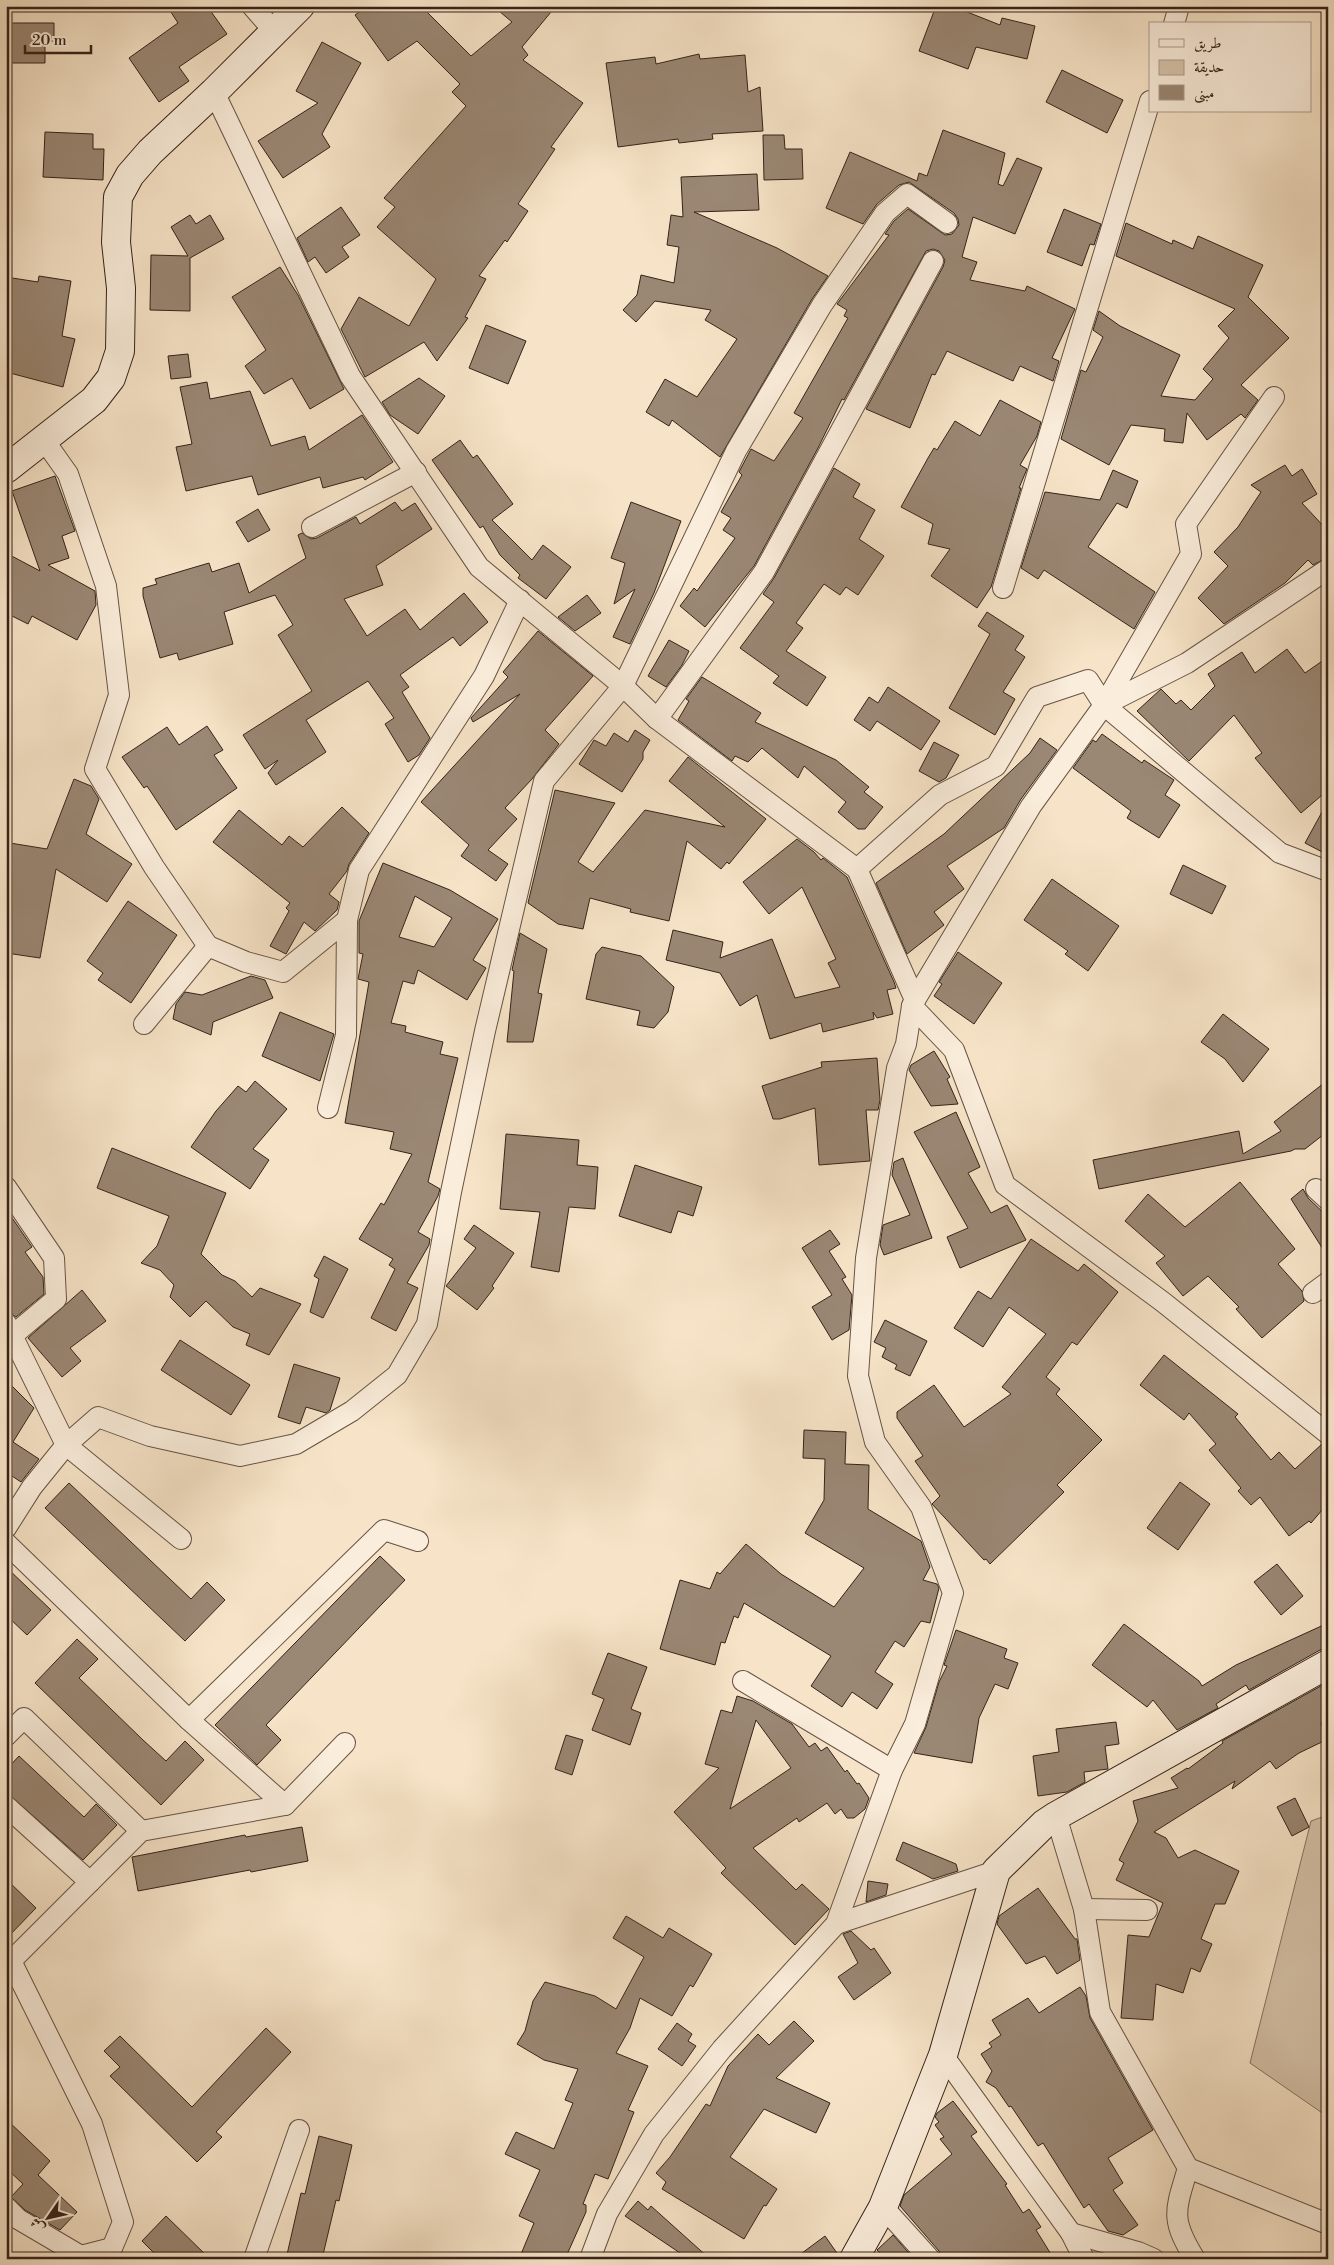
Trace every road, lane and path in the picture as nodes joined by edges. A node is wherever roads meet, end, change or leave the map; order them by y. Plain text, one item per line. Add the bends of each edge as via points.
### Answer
1 (252, 6) edge
2 (300, 6) edge
3 (1179, 6) edge
4 (1175, 22) edge
5 (274, 31) junction
6 (214, 92) junction
7 (1149, 104) edge
8 (947, 223) dead end
9 (933, 261) dead end
10 (1274, 397) dead end
11 (44, 440) junction
12 (6, 468) edge
13 (416, 472) junction
14 (312, 527) dead end
15 (1328, 569) edge
16 (1003, 588) dead end
17 (520, 600) junction
18 (623, 686) junction
19 (1104, 705) junction
20 (657, 719) junction
21 (858, 869) junction
22 (1328, 871) edge
23 (347, 920) junction
24 (208, 946) junction
25 (914, 1003) junction
26 (144, 1024) dead end
27 (328, 1108) dead end
28 (6, 1187) edge
29 (10, 1329) edge
30 (1328, 1434) edge
31 (66, 1445) junction
32 (6, 1528) edge
33 (181, 1539) dead end
34 (418, 1540) dead end
35 (6, 1543) edge
36 (1328, 1664) edge
37 (743, 1681) dead end
38 (189, 1720) junction
39 (6, 1736) edge
40 (346, 1743) dead end
41 (892, 1770) junction
42 (284, 1805) junction
43 (6, 1806) edge
44 (1056, 1816) junction
45 (141, 1831) junction
46 (996, 1871) junction
47 (90, 1882) junction
48 (1084, 1909) junction
49 (1147, 1910) dead end
50 (836, 1924) junction
51 (8, 1959) edge
52 (943, 2055) junction
53 (299, 2130) dead end
54 (1188, 2168) junction
55 (6, 2207) edge
56 (883, 2207) junction
57 (1328, 2224) edge
58 (1071, 2234) junction
59 (116, 2254) edge
60 (254, 2259) edge
61 (590, 2259) edge
62 (854, 2259) edge
63 (930, 2259) edge
64 (1084, 2259) edge
65 (1154, 2259) edge
66 (1195, 2259) edge

1 - 5 street
2 - 5 street
3 - 4 street
5 - 6 street
6 - 11 street via 150,152 130,175 118,197 116,242 121,288 120,351 111,378 94,400
6 - 13 street via 350,376
7 - 16 street
8 - 18 street via 907,194 885,213 822,306 736,451
9 - 20 street via 764,572
10 - 19 street via 1186,524 1191,554
11 - 12 street
11 - 24 street via 68,474 106,586 119,695 95,769 154,867
13 - 14 street
13 - 17 street via 479,567
15 - 19 street via 1187,663
17 - 18 street
17 - 23 street via 484,676 359,870
18 - 20 street
18 - 31 street via 544,781 485,1030 427,1324 397,1375 352,1411 296,1444 240,1456 150,1436 98,1417
19 - 21 street via 1088,680 1037,697 996,766 940,795
19 - 22 street via 1280,853
19 - 25 street via 1031,806
20 - 21 street
21 - 25 street
23 - 24 street via 282,972
23 - 27 street via 346,1035
24 - 26 street
25 - 30 street via 954,1050 1005,1185 1163,1302
25 - 41 street via 906,1044 897,1068 866,1258 858,1376 875,1442 921,1507 953,1593 915,1724
28 - 29 street via 54,1258 56,1299
29 - 31 street
31 - 32 street via 32,1487
31 - 33 street
34 - 38 street via 384,1530
35 - 38 street
36 - 44 street
37 - 41 street
38 - 42 street
39 - 45 street via 24,1718
40 - 42 street
41 - 50 street
42 - 45 street
43 - 47 street
44 - 46 street
44 - 48 street
45 - 47 street
46 - 50 street
46 - 52 street
47 - 51 street
48 - 49 street
48 - 54 street via 1100,2012
50 - 61 street via 722,2049 654,2134 607,2214
51 - 59 street via 92,2124 123,2222
52 - 56 street
52 - 58 street
53 - 60 street
54 - 57 street
54 - 66 street via 1176,2215 1182,2237
55 - 59 street via 18,2219 81,2256
56 - 62 street
56 - 63 street
58 - 64 street
58 - 65 street

